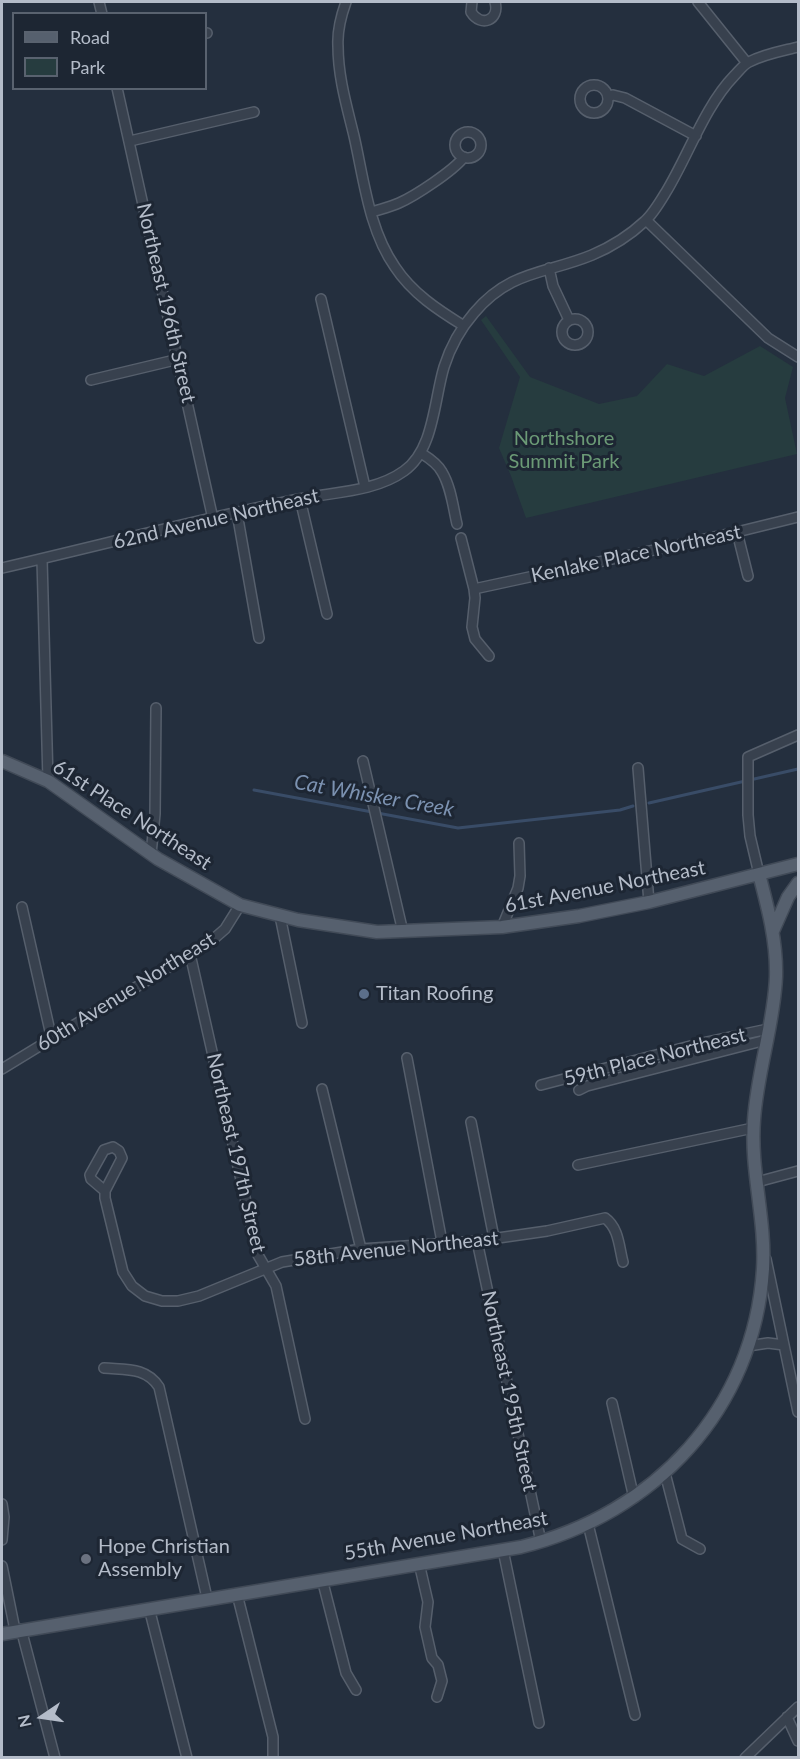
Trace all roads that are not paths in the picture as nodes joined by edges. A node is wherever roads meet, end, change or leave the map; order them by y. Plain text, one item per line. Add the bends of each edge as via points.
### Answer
1 (346, 2) edge
2 (472, 2) edge
3 (495, 2) edge
4 (698, 2) edge
5 (798, 47) edge
6 (747, 63) junction
7 (117, 90) edge
8 (608, 97) dead end
9 (254, 112) dead end
10 (696, 136) junction
11 (130, 141) junction
12 (464, 157) dead end
13 (372, 212) junction
14 (646, 220) junction
15 (549, 268) junction
16 (321, 299) dead end
17 (569, 320) dead end
18 (464, 326) junction
19 (798, 357) edge
20 (178, 359) junction
21 (91, 380) dead end
22 (421, 453) junction
23 (365, 487) junction
24 (300, 499) junction
25 (237, 513) junction
26 (798, 517) edge
27 (213, 519) junction
28 (457, 524) dead end
29 (737, 532) junction
30 (461, 538) dead end
31 (42, 559) junction
32 (2, 568) edge
33 (748, 576) dead end
34 (474, 589) junction
35 (327, 614) dead end
36 (259, 638) dead end
37 (489, 656) dead end
38 (156, 708) dead end
39 (798, 735) edge
40 (2, 760) edge
41 (363, 761) dead end
42 (638, 768) dead end
43 (48, 781) junction
44 (519, 843) dead end
45 (151, 854) junction
46 (798, 864) edge
47 (759, 874) junction
48 (798, 883) edge
49 (649, 902) junction
50 (240, 905) junction
51 (22, 907) dead end
52 (280, 916) junction
53 (502, 927) junction
54 (403, 932) junction
55 (773, 932) junction
56 (190, 954) junction
57 (302, 1023) dead end
58 (767, 1034) junction
59 (52, 1040) junction
60 (407, 1058) dead end
61 (2, 1070) edge
62 (542, 1084) dead end
63 (322, 1089) dead end
64 (579, 1090) dead end
65 (471, 1122) dead end
66 (753, 1128) junction
67 (578, 1165) dead end
68 (798, 1171) edge
69 (757, 1182) junction
70 (105, 1191) junction
71 (494, 1238) junction
72 (477, 1241) junction
73 (442, 1242) junction
74 (764, 1245) junction
75 (361, 1249) junction
76 (623, 1262) dead end
77 (266, 1269) junction
78 (784, 1345) junction
79 (748, 1346) junction
80 (104, 1368) dead end
81 (612, 1403) dead end
82 (798, 1412) edge
83 (305, 1419) dead end
84 (665, 1473) junction
85 (634, 1498) junction
86 (2, 1504) edge
87 (588, 1524) junction
88 (2, 1540) edge
89 (541, 1542) junction
90 (700, 1549) dead end
91 (503, 1550) junction
92 (420, 1563) junction
93 (2, 1566) edge
94 (322, 1579) junction
95 (237, 1593) junction
96 (207, 1598) junction
97 (149, 1608) junction
98 (18, 1630) junction
99 (2, 1634) edge
100 (356, 1690) dead end
101 (437, 1697) dead end
102 (798, 1707) edge
103 (635, 1715) dead end
104 (787, 1717) junction
105 (539, 1723) dead end
106 (798, 1741) edge
107 (55, 1758) edge
108 (187, 1758) edge
109 (273, 1758) edge
110 (745, 1758) edge

1 - 13 street via 338,32 339,69
2 - 3 street via 471,12 481,21 493,16
4 - 6 street
5 - 6 street
6 - 10 street via 727,83
7 - 11 street, Northeast 196th Street
8 - 10 street via 625,98
9 - 11 street
10 - 14 street
11 - 20 street, Northeast 196th Street
12 - 13 street via 408,199
13 - 18 street via 380,240 395,268 422,298
14 - 15 street via 609,247
14 - 19 street via 768,338
15 - 17 street
15 - 18 street via 498,290
16 - 23 street
18 - 22 street via 444,366
20 - 21 street
20 - 27 street, Northeast 196th Street
22 - 23 street, 62nd Avenue Northeast via 397,476
22 - 28 street via 442,471
23 - 24 street, 62nd Avenue Northeast
24 - 25 street, 62nd Avenue Northeast
24 - 35 street
25 - 27 street, 62nd Avenue Northeast
25 - 36 street
26 - 29 street, Kenlake Place Northeast
27 - 31 street, 62nd Avenue Northeast
29 - 33 street
29 - 34 street, Kenlake Place Northeast
30 - 34 street
31 - 32 street, 62nd Avenue Northeast
31 - 43 street
34 - 37 street via 472,627
38 - 45 street
39 - 47 street via 748,757 748,815
40 - 43 main road, 61st Place Northeast
41 - 54 street
42 - 49 street
43 - 45 main road, 61st Place Northeast
44 - 53 street via 518,888
45 - 50 main road, 61st Place Northeast
46 - 47 main road, 61st Avenue Northeast
47 - 49 main road, 61st Avenue Northeast
47 - 55 main road, 55th Avenue Northeast
48 - 55 main road
49 - 53 main road, 61st Avenue Northeast
50 - 52 main road, 61st Avenue Northeast
50 - 56 street, 60th Avenue Northeast via 225,929
51 - 59 street
52 - 54 main road, 61st Avenue Northeast via 377,933
52 - 57 street
53 - 54 main road, 61st Avenue Northeast
55 - 58 main road, 55th Avenue Northeast via 776,976
56 - 59 street, 60th Avenue Northeast
56 - 77 street, Northeast 197th Street via 258,1255
58 - 62 street, 59th Place Northeast via 702,1043
58 - 64 street, 59th Place Northeast
58 - 66 main road, 55th Avenue Northeast
59 - 61 street, 60th Avenue Northeast
60 - 73 street
63 - 75 street
65 - 71 street
66 - 67 street
66 - 69 main road, 55th Avenue Northeast
68 - 69 street
69 - 74 main road, 55th Avenue Northeast
70 - 70 street via 122,1161 120,1151 113,1147 104,1150 90,1175
70 - 77 street, 58th Avenue Northeast via 123,1272 145,1296 178,1301
71 - 72 street, 58th Avenue Northeast
71 - 76 street, 58th Avenue Northeast via 605,1218 615,1228
72 - 73 street, 58th Avenue Northeast
72 - 89 street, Northeast 195th Street
73 - 75 street, 58th Avenue Northeast
74 - 78 street
74 - 79 main road, 55th Avenue Northeast via 761,1290
75 - 77 street, 58th Avenue Northeast via 282,1262
77 - 83 street, Northeast 197th Street via 276,1286
78 - 79 street
78 - 82 street
79 - 84 main road, 55th Avenue Northeast via 718,1408 694,1443
80 - 96 street via 147,1373 159,1387
81 - 85 street
84 - 85 main road, 55th Avenue Northeast
84 - 90 street via 682,1539
85 - 87 main road, 55th Avenue Northeast
86 - 88 street
87 - 89 main road, 55th Avenue Northeast
87 - 103 street
89 - 91 main road, 55th Avenue Northeast
91 - 92 main road, 55th Avenue Northeast
91 - 105 street
92 - 94 main road, 55th Avenue Northeast
92 - 101 street via 428,1602 425,1627 442,1681
93 - 98 street
94 - 95 main road, 55th Avenue Northeast
94 - 100 street via 346,1673
95 - 96 main road, 55th Avenue Northeast
95 - 109 street via 273,1737
96 - 97 main road, 55th Avenue Northeast
97 - 98 main road, 55th Avenue Northeast
97 - 108 street
98 - 99 main road, 55th Avenue Northeast
98 - 107 street
102 - 104 street
104 - 106 street
104 - 110 street

